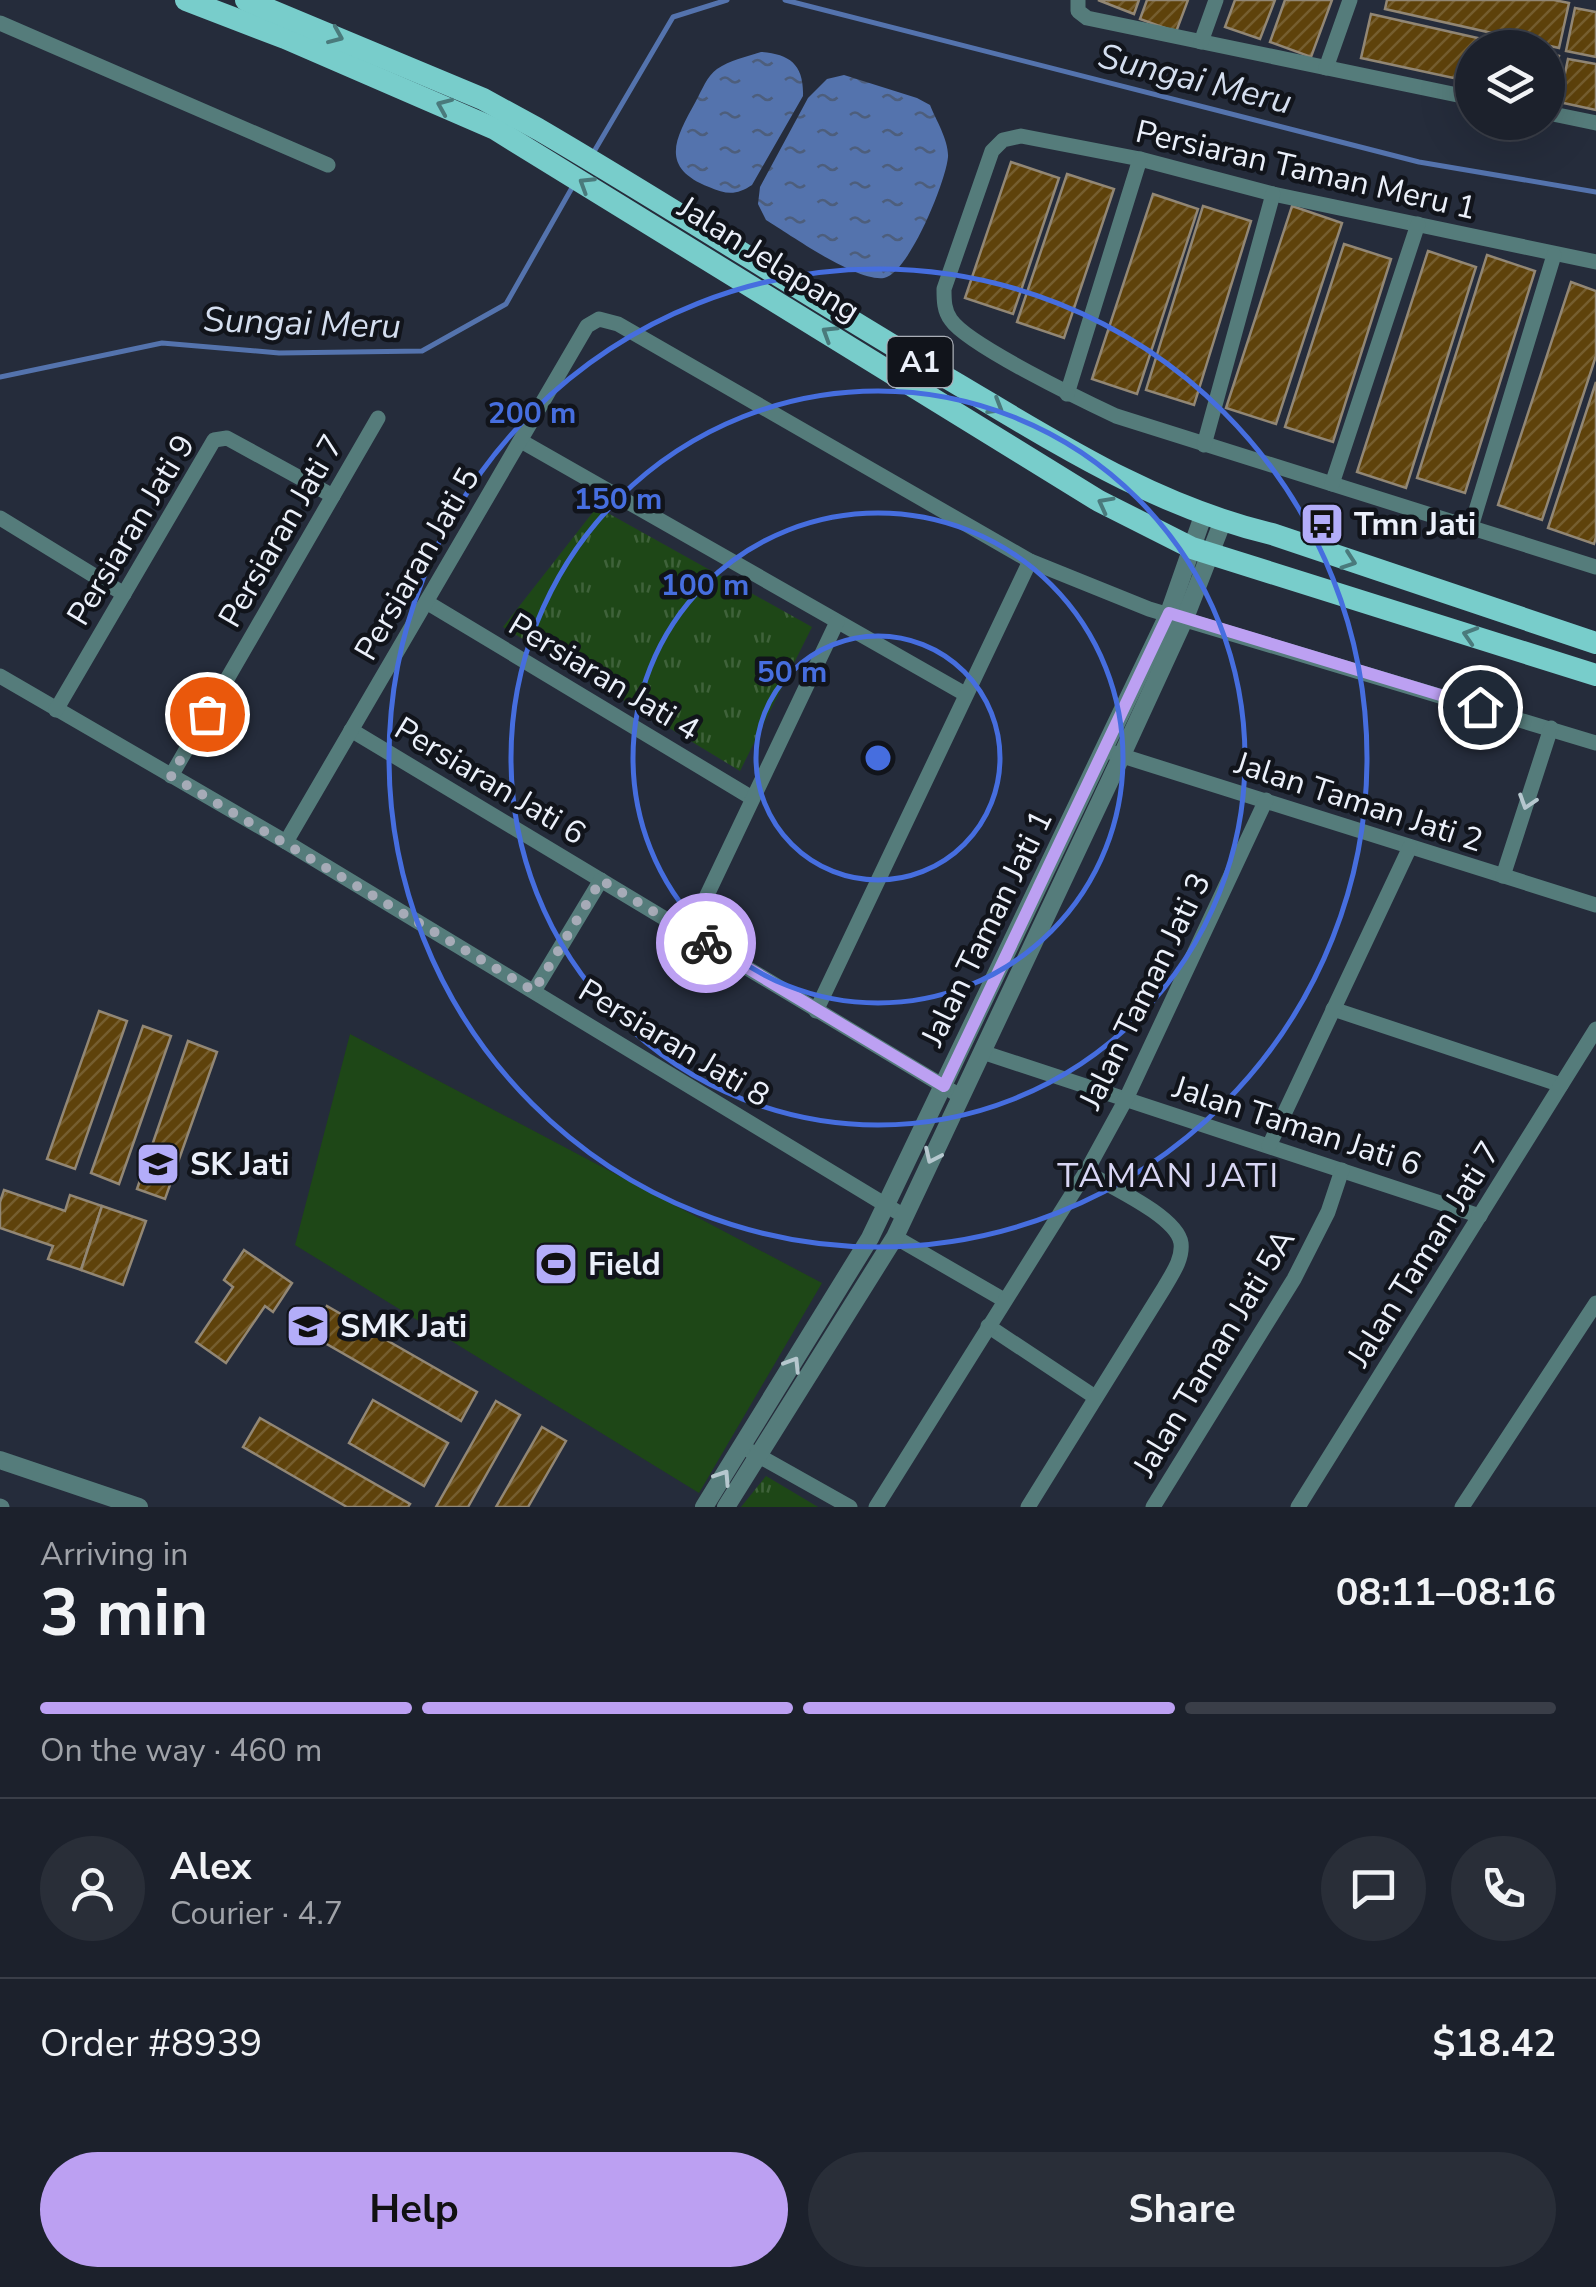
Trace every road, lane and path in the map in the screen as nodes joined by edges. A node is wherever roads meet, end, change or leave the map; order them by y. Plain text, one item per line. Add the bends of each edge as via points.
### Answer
1 (186, 0) edge
2 (246, 0) edge
3 (1216, 0) edge
4 (1350, 0) edge
5 (1078, 5) edge
6 (0, 23) edge
7 (1202, 42) junction
8 (1326, 68) junction
9 (1455, 95) edge
10 (1565, 117) edge
11 (1596, 123) edge
12 (535, 139) junction
13 (1140, 158) junction
14 (328, 165) dead end
15 (1273, 194) junction
16 (1418, 224) junction
17 (1554, 254) junction
18 (1596, 262) edge
19 (1067, 394) junction
20 (378, 418) dead end
21 (521, 441) junction
22 (1204, 445) junction
23 (1332, 484) junction
24 (332, 496) junction
25 (0, 518) edge
26 (1213, 519) junction
27 (1471, 527) junction
28 (1202, 551) junction
29 (1030, 561) junction
30 (1596, 567) edge
31 (124, 594) junction
32 (428, 603) junction
33 (1177, 615) junction
34 (837, 622) junction
35 (1596, 643) edge
36 (1596, 675) edge
37 (0, 676) edge
38 (965, 694) junction
39 (56, 710) junction
40 (1551, 728) junction
41 (351, 730) junction
42 (1596, 742) edge
43 (1113, 753) junction
44 (171, 776) junction
45 (752, 798) junction
46 (1266, 800) junction
47 (286, 842) junction
48 (1410, 847) junction
49 (1503, 876) junction
50 (601, 880) junction
51 (1596, 905) edge
52 (688, 933) junction
53 (534, 991) junction
54 (1333, 1009) junction
55 (816, 1011) junction
56 (1596, 1030) edge
57 (982, 1052) junction
58 (1562, 1085) junction
59 (952, 1091) junction
60 (1126, 1099) junction
61 (1269, 1146) junction
62 (1342, 1170) junction
63 (1086, 1172) junction
64 (887, 1203) junction
65 (904, 1216) junction
66 (1480, 1216) junction
67 (895, 1236) junction
68 (1004, 1300) junction
69 (1596, 1303) edge
70 (988, 1326) junction
71 (1095, 1397) junction
72 (750, 1451) junction
73 (0, 1460) edge
74 (139, 1507) edge
75 (704, 1507) edge
76 (726, 1507) edge
77 (850, 1507) edge
78 (876, 1507) edge
79 (1028, 1507) edge
80 (1152, 1507) edge
81 (1298, 1507) edge
82 (1462, 1507) edge

12 -> 1 main road, Jalan Jelapang / A1
2 -> 12 main road, Jalan Jelapang / A1 via 483,99
3 - 7 street
4 - 8 street
5 - 7 street via 1087,18
6 - 14 street
7 - 8 street
8 - 9 street
10 - 11 street
12 -> 26 main road, Jalan Jelapang / A1 via 645,192 1120,480
28 -> 12 main road, Jalan Jelapang / A1 via 1098,501 640,218
13 - 15 street, Persiaran Taman Meru 1
13 - 19 street
13 - 19 street, Persiaran Taman Meru 1 via 1022,136 1003,140 992,151 944,289 951,321
15 - 16 street, Persiaran Taman Meru 1
15 - 22 street
16 - 17 street, Persiaran Taman Meru 1
16 - 23 street
17 - 18 street, Persiaran Taman Meru 1
17 - 27 street
19 - 22 street
20 - 24 street, Persiaran Jati 7
21 - 29 street, Persiaran Jati 5 via 587,326 599,319
21 - 32 street, Persiaran Jati 5
21 - 34 street
22 - 23 street
23 - 27 street
24 - 31 street, Persiaran Jati 9 via 218,437
24 - 44 street, Persiaran Jati 7
25 - 31 street
26 - 28 street, Jalan Taman Jati 1
26 -> 35 main road, Jalan Jelapang / A1
27 - 30 street
28 - 33 street, Jalan Taman Jati 1
36 -> 28 main road, Jalan Jelapang / A1
29 - 33 street
29 - 38 street
31 - 39 street, Persiaran Jati 9
32 - 41 street, Persiaran Jati 5
32 - 45 street, Persiaran Jati 4
33 - 40 street
33 - 43 street, Jalan Taman Jati 1
34 - 38 street
34 - 45 street
37 - 39 street, Persiaran Jati 8
38 - 55 street
39 - 44 street, Persiaran Jati 8
40 - 42 street
40 -> 49 street
41 - 47 street, Persiaran Jati 5
41 - 50 street, Persiaran Jati 6
43 - 46 street, Jalan Taman Jati 2
43 - 57 street, Jalan Taman Jati 1
43 - 59 street, Jalan Taman Jati 1
44 - 47 street, Persiaran Jati 8
45 - 52 street
46 - 48 street, Jalan Taman Jati 2
46 - 60 street, Jalan Taman Jati 3
47 - 53 street, Persiaran Jati 8
48 - 49 street, Jalan Taman Jati 2
48 - 54 street
49 - 51 street, Jalan Taman Jati 2
50 - 52 street, Persiaran Jati 6
50 - 53 street
52 - 55 street, Persiaran Jati 6
53 - 64 street, Persiaran Jati 8
54 - 58 street
54 - 61 street
55 - 59 street, Persiaran Jati 6
56 - 58 street, Jalan Taman Jati 7
57 - 59 street, Jalan Taman Jati 1
57 - 60 street, Jalan Taman Jati 6
58 - 66 street, Jalan Taman Jati 7
59 - 64 street, Jalan Taman Jati 1
59 -> 65 street, Jalan Taman Jati 1
60 - 61 street, Jalan Taman Jati 6
60 - 63 street, Jalan Taman Jati 3
61 - 62 street, Jalan Taman Jati 6
62 - 66 street, Jalan Taman Jati 6
62 - 80 street, Jalan Taman Jati 5A via 1294,1279
63 - 68 street, Jalan Taman Jati 3
63 - 71 street via 1162,1218 1181,1244 1164,1288
64 - 65 street, Persiaran Jati 8
72 -> 64 street, Jalan Taman Jati 1
65 - 67 street, Jalan Taman Jati 1
66 - 81 street, Jalan Taman Jati 7
67 - 68 street
67 - 72 street, Jalan Taman Jati 1
68 - 70 street, Jalan Taman Jati 3
69 - 82 street
70 - 71 street
70 - 78 street, Jalan Taman Jati 3
71 - 79 street
75 -> 72 street, Jalan Taman Jati 1
72 - 76 street, Jalan Taman Jati 1
72 - 77 street
73 - 74 street

